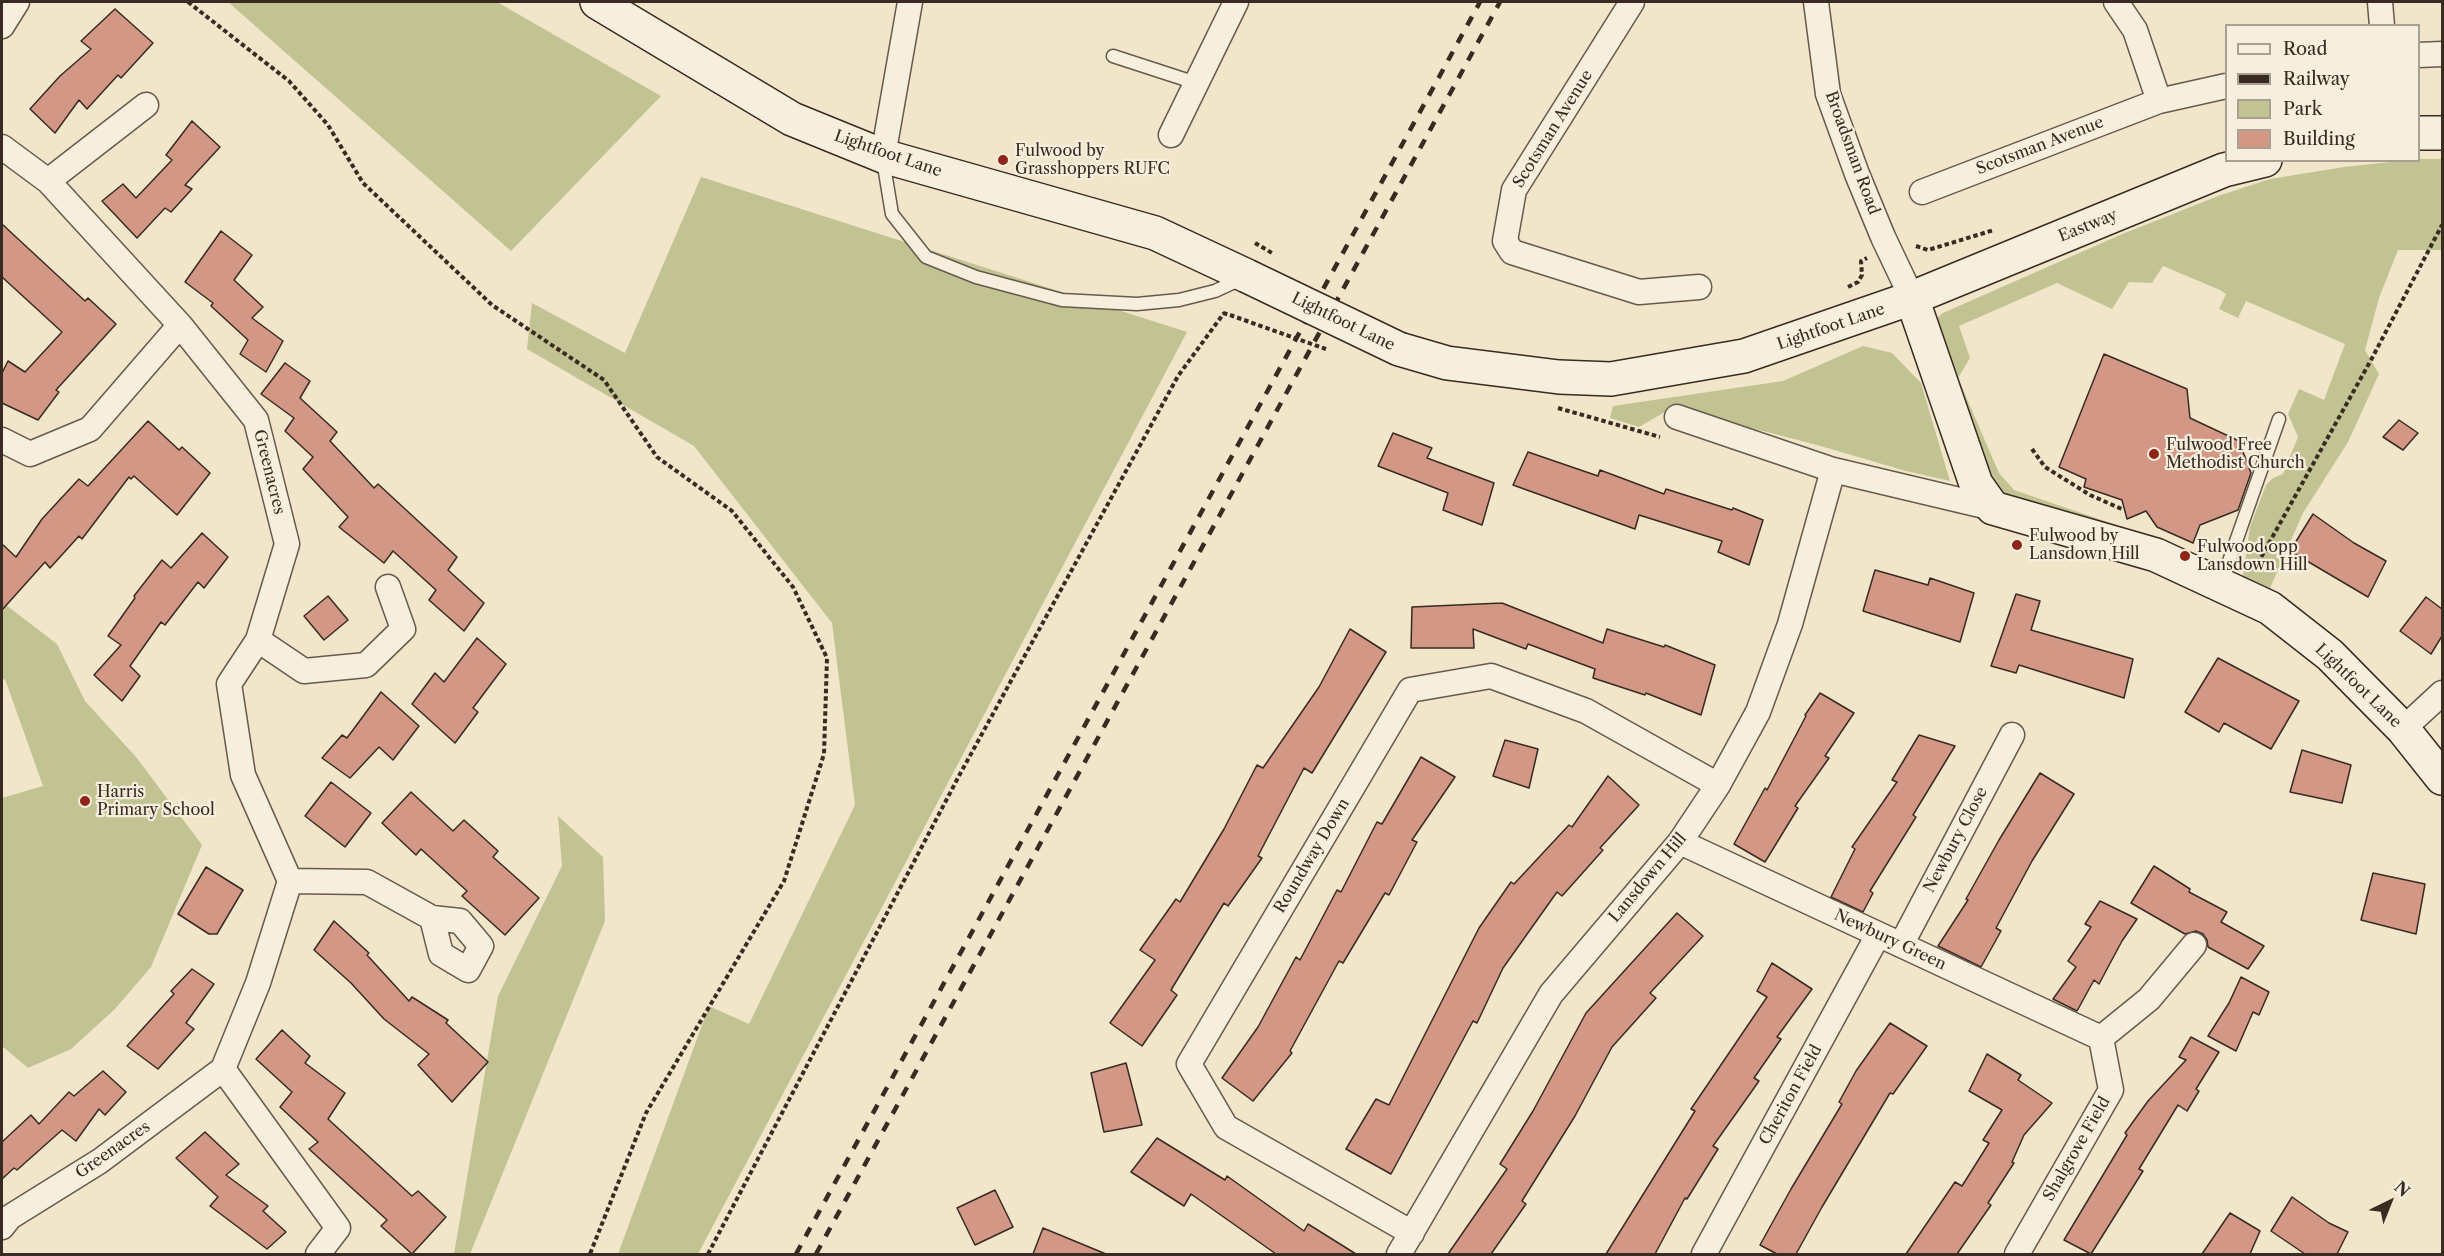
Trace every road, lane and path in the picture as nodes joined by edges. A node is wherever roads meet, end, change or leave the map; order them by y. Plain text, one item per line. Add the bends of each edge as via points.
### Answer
1 (17, 2) edge
2 (188, 2) edge
3 (597, 2) edge
4 (910, 2) edge
5 (1236, 2) edge
6 (1632, 2) edge
7 (1816, 2) edge
8 (2116, 2) edge
9 (2380, 2) edge
10 (2382, 24) edge
11 (2, 26) edge
12 (2442, 54) edge
13 (2420, 55) edge
14 (1113, 56) dead end
15 (1196, 83) junction
16 (2225, 86) edge
17 (2159, 101) junction
18 (146, 105) dead end
19 (2420, 133) edge
20 (2442, 133) edge
21 (1171, 135) dead end
22 (2, 147) edge
23 (883, 156) junction
24 (2257, 162) edge
25 (48, 182) junction
26 (1922, 192) dead end
27 (2442, 225) edge
28 (1255, 243) dead end
29 (1246, 261) junction
30 (1862, 261) dead end
31 (1699, 287) dead end
32 (1843, 289) dead end
33 (1912, 298) junction
34 (1224, 313) dead end
35 (1230, 315) dead end
36 (180, 325) junction
37 (1329, 350) dead end
38 (1677, 417) dead end
39 (2279, 419) dead end
40 (2, 440) edge
41 (2032, 449) dead end
42 (1833, 470) junction
43 (1993, 508) junction
44 (2124, 510) dead end
45 (387, 587) dead end
46 (2231, 590) junction
47 (258, 640) junction
48 (2442, 693) edge
49 (2403, 729) junction
50 (2012, 735) dead end
51 (2442, 778) edge
52 (1718, 785) junction
53 (1680, 842) junction
54 (290, 881) junction
55 (432, 918) dead end
56 (1878, 935) junction
57 (1901, 945) junction
58 (2194, 945) dead end
59 (2101, 1038) junction
60 (223, 1069) junction
61 (2, 1227) edge
62 (1412, 1233) junction
63 (318, 1254) edge
64 (590, 1254) edge
65 (708, 1254) edge
66 (1399, 1254) edge
67 (1704, 1254) edge
68 (2017, 1254) edge

1 - 11 street
2 - 64 path via 289,81 328,125 363,183 492,305 604,380 657,458 732,512 793,587 826,658 824,754 784,881 646,1113
3 - 23 main road, Lightfoot Lane via 792,119
4 - 23 street
5 - 15 street
6 - 31 street, Scotsman Avenue via 1514,190 1506,241 1512,252 1639,292
7 - 33 street, Broadsman Road via 1828,94 1882,237
8 - 17 street via 2135,30
9 - 10 street
12 - 13 street
14 - 15 lane
15 - 21 street
16 - 17 street, Scotsman Avenue
17 - 26 street, Scotsman Avenue
18 - 25 street
19 - 20 main road
22 - 25 street, Greenacres
23 - 29 main road, Lightfoot Lane
23 - 29 lane via 892,214 926,257 976,277 1062,300 1137,304 1215,291
24 - 33 main road, Eastway via 2224,170
25 - 36 street, Greenacres
27 - 46 path via 2371,360
28 - 29 path
29 - 33 main road, Lightfoot Lane, bridge via 1399,349 1447,363 1559,377 1611,379 1744,356
30 - 32 path via 1858,282
33 - 43 main road via 1976,484
34 - 65 path via 1172,386 960,774
35 - 37 path, bridge
36 - 40 street via 90,429 30,454
36 - 47 street, Greenacres via 256,420 282,522 287,544
38 - 42 street, Lightfoot Lane
39 - 46 lane
41 - 44 path via 2045,467 2090,495
42 - 43 street, Lightfoot Lane
42 - 52 street, Lansdown Hill via 1790,624 1758,712
43 - 46 main road, Lightfoot Lane via 2156,555
45 - 47 street via 403,629 366,665 304,671
46 - 49 main road, Lightfoot Lane via 2270,608 2330,655
47 - 54 street, Greenacres via 229,684 243,775
48 - 49 street
49 - 51 main road, Lightfoot Lane
50 - 57 street, Newbury Close
52 - 53 street, Lansdown Hill
52 - 62 street, Roundway Down via 1586,711 1491,676 1410,690 1188,1064 1226,1127
53 - 56 street, Newbury Green
53 - 62 street, Lansdown Hill via 1551,994
54 - 55 street via 367,882
54 - 60 street via 258,983
56 - 57 street, Newbury Green
56 - 67 street, Cheriton Field
57 - 59 street, Newbury Green
58 - 59 street via 2149,999
59 - 68 street, Shalgrove Field via 2111,1090
60 - 61 street, Greenacres via 100,1161 10,1217
60 - 63 street via 338,1228
62 - 66 street, Lansdown Hill

